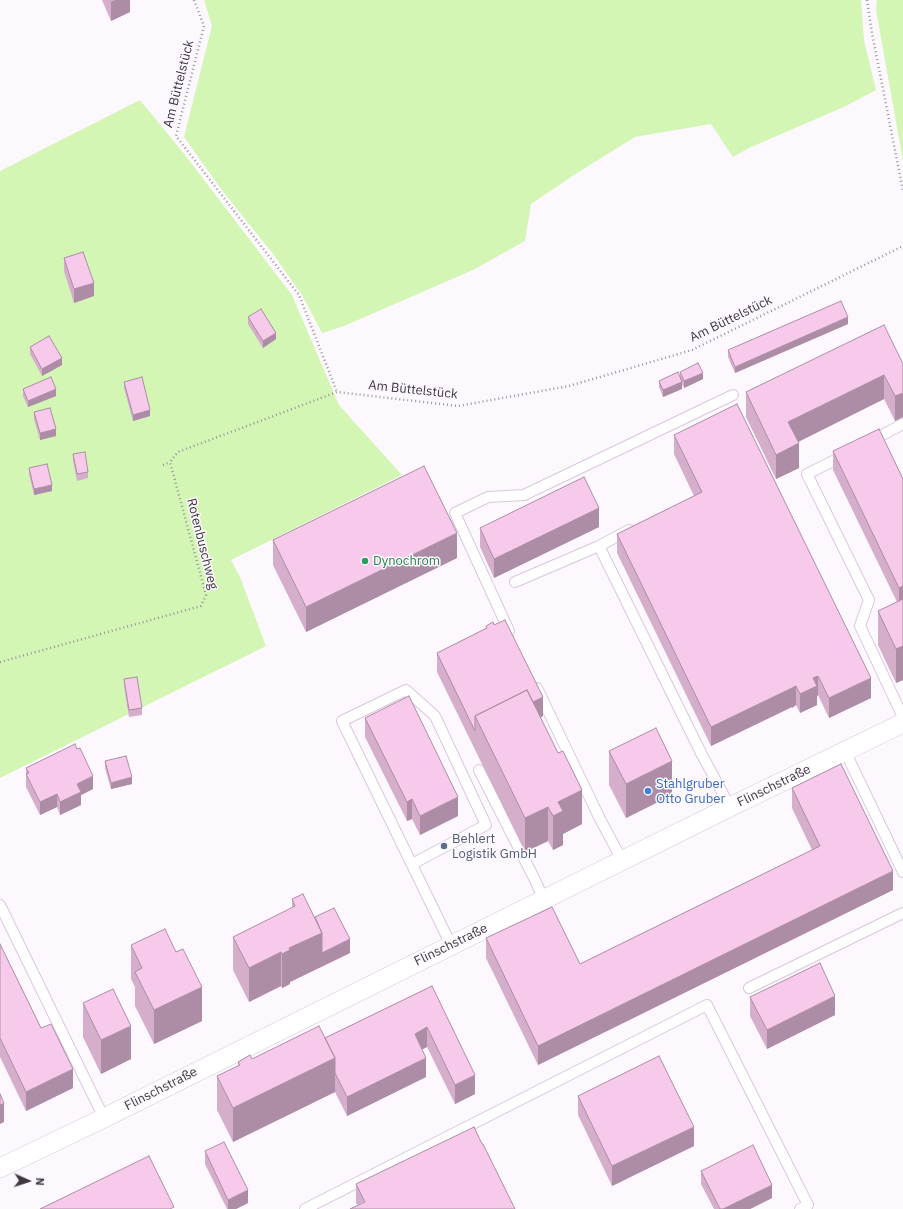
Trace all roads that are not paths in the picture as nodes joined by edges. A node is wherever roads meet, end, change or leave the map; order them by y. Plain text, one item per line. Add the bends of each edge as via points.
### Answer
1 (733, 395) dead end
2 (903, 424) edge
3 (639, 524) edge
4 (599, 546) junction
5 (515, 582) dead end
6 (515, 642) edge
7 (532, 678) edge
8 (903, 717) edge
9 (903, 723) edge
10 (845, 751) junction
11 (479, 770) dead end
12 (730, 807) junction
13 (622, 860) junction
14 (412, 864) junction
15 (903, 872) edge
16 (544, 900) junction
17 (0, 905) edge
18 (903, 913) edge
19 (451, 945) junction
20 (749, 988) dead end
21 (104, 1118) junction
22 (0, 1168) edge
23 (305, 1209) edge
24 (800, 1209) edge

1 - 6 lane via 524,495 488,497 455,513
2 - 8 lane via 807,474 869,600 860,626
3 - 4 lane
4 - 5 lane
4 - 12 lane
7 - 13 lane
9 - 10 street, Flinschstraße
10 - 12 street, Flinschstraße
10 - 15 lane
11 - 16 lane
12 - 13 street, Flinschstraße
13 - 16 street, Flinschstraße
14 - 14 lane via 342,721 406,690 435,716 486,825
14 - 19 lane
16 - 19 street, Flinschstraße
17 - 21 lane
18 - 20 lane
19 - 21 street, Flinschstraße
21 - 22 street, Flinschstraße
23 - 24 lane via 707,1004 808,1205

